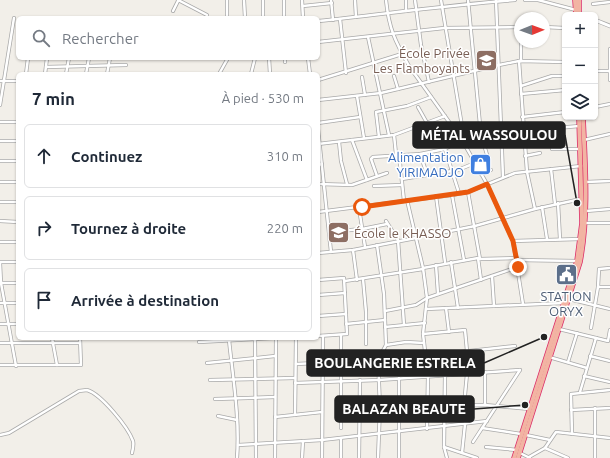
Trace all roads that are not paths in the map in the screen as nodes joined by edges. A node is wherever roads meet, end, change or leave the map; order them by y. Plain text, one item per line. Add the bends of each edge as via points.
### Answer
1 (178, 0) edge
2 (227, 0) edge
3 (244, 0) edge
4 (263, 0) edge
5 (284, 0) edge
6 (302, 0) edge
7 (355, 0) edge
8 (386, 0) edge
9 (406, 0) edge
10 (415, 0) edge
11 (441, 0) edge
12 (515, 0) edge
13 (525, 0) edge
14 (538, 0) edge
15 (575, 0) edge
16 (579, 0) edge
17 (496, 1) edge
18 (331, 2) edge
19 (468, 2) edge
20 (610, 2) edge
21 (592, 4) dead end
22 (303, 6) junction
23 (442, 6) junction
24 (416, 10) junction
25 (173, 11) dead end
26 (406, 11) junction
27 (573, 12) edge
28 (576, 12) edge
29 (579, 12) edge
30 (388, 14) junction
31 (207, 16) edge
32 (227, 16) edge
33 (245, 16) edge
34 (264, 16) edge
35 (284, 16) edge
36 (303, 16) edge
37 (356, 17) junction
38 (14, 18) dead end
39 (340, 19) junction
40 (333, 20) junction
41 (320, 21) edge
42 (598, 21) edge
43 (610, 26) edge
44 (471, 27) junction
45 (498, 27) junction
46 (514, 27) edge
47 (444, 28) junction
48 (550, 28) edge
49 (562, 28) edge
50 (419, 31) junction
51 (392, 35) junction
52 (368, 37) junction
53 (343, 40) junction
54 (320, 42) edge
55 (521, 48) edge
56 (610, 49) edge
57 (402, 54) junction
58 (28, 60) edge
59 (47, 60) edge
60 (69, 60) edge
61 (89, 60) edge
62 (110, 60) edge
63 (227, 60) edge
64 (254, 60) edge
65 (269, 60) edge
66 (308, 60) edge
67 (520, 61) junction
68 (562, 62) edge
69 (374, 64) junction
70 (499, 64) junction
71 (126, 65) dead end
72 (88, 66) junction
73 (108, 66) junction
74 (46, 67) junction
75 (67, 67) junction
76 (475, 70) junction
77 (598, 71) edge
78 (610, 71) edge
79 (26, 72) edge
80 (45, 72) edge
81 (66, 72) edge
82 (86, 72) edge
83 (107, 72) edge
84 (220, 72) edge
85 (251, 72) edge
86 (270, 72) edge
87 (310, 72) edge
88 (346, 73) junction
89 (394, 76) dead end
90 (452, 76) junction
91 (562, 76) edge
92 (362, 77) dead end
93 (320, 80) edge
94 (610, 80) edge
95 (0, 81) edge
96 (4, 81) junction
97 (16, 81) edge
98 (429, 82) junction
99 (421, 83) junction
100 (520, 86) junction
101 (398, 89) junction
102 (562, 90) edge
103 (381, 93) junction
104 (521, 94) junction
105 (365, 95) junction
106 (356, 96) junction
107 (431, 97) junction
108 (320, 100) edge
109 (610, 104) edge
110 (0, 105) edge
111 (598, 106) edge
112 (418, 107) dead end
113 (384, 110) junction
114 (562, 112) edge
115 (445, 116) junction
116 (360, 117) junction
117 (522, 117) junction
118 (580, 120) edge
119 (583, 120) edge
120 (0, 122) edge
121 (16, 122) edge
122 (320, 123) edge
123 (427, 123) junction
124 (580, 126) junction
125 (551, 128) junction
126 (523, 131) junction
127 (502, 132) junction
128 (610, 134) edge
129 (389, 135) junction
130 (394, 135) junction
131 (481, 135) junction
132 (379, 137) junction
133 (364, 138) junction
134 (463, 139) junction
135 (352, 140) junction
136 (584, 140) junction
137 (0, 141) edge
138 (16, 141) edge
139 (339, 142) junction
140 (320, 144) edge
141 (445, 149) junction
142 (580, 149) junction
143 (320, 151) edge
144 (540, 153) dead end
145 (397, 154) junction
146 (420, 154) junction
147 (525, 156) junction
148 (488, 158) dead end
149 (0, 161) edge
150 (16, 161) edge
151 (475, 163) junction
152 (322, 164) joint
153 (581, 166) junction
154 (551, 169) junction
155 (491, 170) dead end
156 (452, 171) junction
157 (387, 172) dead end
158 (526, 172) junction
159 (481, 174) junction
160 (427, 175) junction
161 (377, 176) junction
162 (503, 177) junction
163 (402, 179) junction
164 (367, 180) junction
165 (610, 181) edge
166 (0, 182) edge
167 (16, 182) edge
168 (585, 182) junction
169 (320, 184) edge
170 (324, 184) junction
171 (347, 184) junction
172 (487, 184) junction
173 (402, 185) junction
174 (374, 186) dead end
175 (468, 192) junction
176 (459, 193) junction
177 (452, 195) junction
178 (436, 196) junction
179 (582, 199) junction
180 (406, 200) junction
181 (0, 202) edge
182 (16, 202) edge
183 (556, 204) junction
184 (542, 207) junction
185 (358, 208) junction
186 (535, 209) junction
187 (610, 209) edge
188 (327, 211) junction
189 (320, 212) edge
190 (586, 212) junction
191 (503, 218) junction
192 (0, 221) edge
193 (16, 222) edge
194 (610, 223) edge
195 (586, 224) junction
196 (475, 226) junction
197 (362, 229) junction
198 (459, 229) junction
199 (329, 232) junction
200 (440, 233) junction
201 (416, 238) junction
202 (547, 239) junction
203 (560, 239) junction
204 (580, 239) junction
205 (398, 240) junction
206 (513, 241) junction
207 (0, 242) edge
208 (16, 242) edge
209 (377, 245) junction
210 (365, 247) junction
211 (353, 250) junction
212 (331, 252) junction
213 (320, 253) edge
214 (479, 259) junction
215 (517, 259) junction
216 (464, 260) junction
217 (577, 261) junction
218 (0, 262) edge
219 (16, 262) edge
220 (445, 262) junction
221 (451, 262) junction
222 (436, 265) junction
223 (518, 267) junction
224 (423, 268) junction
225 (610, 268) edge
226 (400, 273) junction
227 (382, 276) junction
228 (492, 276) junction
229 (363, 279) junction
230 (320, 280) edge
231 (357, 280) junction
232 (481, 280) junction
233 (344, 282) junction
234 (1, 283) edge
235 (16, 283) edge
236 (598, 287) junction
237 (610, 287) edge
238 (455, 289) junction
239 (345, 293) junction
240 (438, 294) junction
241 (320, 295) edge
242 (427, 298) junction
243 (569, 299) junction
244 (0, 303) edge
245 (5, 303) junction
246 (16, 303) edge
247 (564, 303) junction
248 (523, 304) junction
249 (595, 305) junction
250 (494, 306) junction
251 (402, 308) junction
252 (446, 308) junction
253 (458, 308) junction
254 (610, 309) edge
255 (385, 310) junction
256 (426, 310) junction
257 (346, 314) junction
258 (320, 316) edge
259 (385, 320) junction
260 (366, 322) junction
261 (424, 323) junction
262 (0, 324) edge
263 (9, 324) junction
264 (16, 324) edge
265 (346, 324) junction
266 (404, 325) junction
267 (385, 327) junction
268 (591, 328) dead end
269 (560, 329) junction
270 (610, 330) edge
271 (449, 332) junction
272 (578, 333) junction
273 (423, 334) junction
274 (341, 335) junction
275 (323, 336) joint
276 (596, 338) junction
277 (609, 339) edge
278 (52, 340) edge
279 (80, 340) edge
280 (229, 340) joint
281 (255, 340) edge
282 (274, 340) edge
283 (296, 340) edge
284 (199, 342) dead end
285 (0, 343) edge
286 (11, 343) junction
287 (424, 343) junction
288 (53, 344) junction
289 (80, 344) junction
290 (366, 344) dead end
291 (386, 345) junction
292 (515, 346) dead end
293 (467, 351) junction
294 (453, 352) junction
295 (425, 355) junction
296 (276, 356) junction
297 (590, 356) junction
298 (549, 357) junction
299 (255, 358) junction
300 (231, 360) junction
301 (378, 361) junction
302 (610, 361) edge
303 (322, 362) junction
304 (341, 362) junction
305 (568, 362) junction
306 (207, 363) dead end
307 (296, 364) junction
308 (0, 365) edge
309 (57, 365) junction
310 (455, 365) junction
311 (16, 366) junction
312 (427, 367) junction
313 (586, 368) junction
314 (485, 372) junction
315 (457, 374) junction
316 (467, 374) junction
317 (446, 375) junction
318 (428, 376) junction
319 (584, 376) junction
320 (255, 378) junction
321 (276, 378) junction
322 (295, 378) junction
323 (399, 378) junction
324 (232, 379) junction
325 (210, 380) dead end
326 (342, 380) junction
327 (360, 380) junction
328 (379, 380) junction
329 (322, 382) junction
330 (610, 382) edge
331 (295, 383) junction
332 (610, 390) edge
333 (580, 392) junction
334 (275, 397) junction
335 (236, 398) junction
336 (255, 398) junction
337 (215, 399) dead end
338 (465, 405) junction
339 (485, 405) junction
340 (497, 405) junction
341 (399, 406) junction
342 (426, 406) junction
343 (445, 406) junction
344 (360, 407) junction
345 (380, 407) junction
346 (594, 408) junction
347 (610, 408) edge
348 (530, 410) junction
349 (571, 410) junction
350 (322, 412) junction
351 (295, 415) junction
352 (218, 416) dead end
353 (275, 417) junction
354 (237, 420) junction
355 (487, 421) junction
356 (466, 424) junction
357 (444, 427) junction
358 (341, 428) dead end
359 (482, 428) junction
360 (427, 429) junction
361 (399, 432) junction
362 (379, 434) junction
363 (572, 434) junction
364 (0, 435) edge
365 (524, 435) junction
366 (360, 436) junction
367 (596, 437) junction
368 (341, 438) junction
369 (610, 438) edge
370 (322, 440) junction
371 (550, 440) junction
372 (302, 442) junction
373 (473, 442) dead end
374 (275, 443) junction
375 (256, 444) junction
376 (238, 446) junction
377 (444, 447) junction
378 (486, 447) dead end
379 (545, 448) junction
380 (132, 453) dead end
381 (462, 453) junction
382 (518, 454) edge
383 (563, 457) edge
384 (237, 458) edge
385 (256, 458) edge
386 (275, 458) edge
387 (302, 458) edge
388 (322, 458) edge
389 (341, 458) edge
390 (359, 458) edge
391 (378, 458) edge
392 (399, 458) edge
393 (447, 458) edge
394 (477, 458) edge
395 (514, 458) edge
396 (530, 458) edge
397 (568, 458) edge
398 (595, 458) edge

1 - 25 street
1 - 31 street
2 - 32 street
3 - 33 street
4 - 34 street
5 - 35 street
6 - 22 street
7 - 37 street
8 - 30 street
9 - 26 street
10 - 24 street
11 - 23 street
12 - 17 street
13 - 14 street
14 - 27 street
15 - 28 highway
16 - 29 highway
17 - 19 street
17 - 45 street
18 - 22 street
18 - 40 street
19 - 23 street
19 - 44 street
20 - 21 street
22 - 36 street
23 - 24 street
23 - 47 street
24 - 26 street
24 - 50 street
26 - 30 street
30 - 37 street
30 - 51 street
37 - 39 street
38 - 96 street
39 - 40 street
39 - 53 street
40 - 41 street
42 - 43 street
44 - 45 street
44 - 47 street
44 - 76 street
45 - 46 street
45 - 70 street
47 - 50 street
47 - 90 street
48 - 49 street
50 - 51 street
50 - 98 street
51 - 52 street
51 - 57 street
52 - 53 street
52 - 69 street
53 - 54 street
53 - 88 street
55 - 67 street
56 - 78 street
57 - 69 street
57 - 99 street
58 - 79 street
59 - 74 street
60 - 75 street
61 - 72 street
62 - 73 street
63 - 84 street
64 - 85 street
65 - 86 street
66 - 87 street
67 - 68 street
67 - 70 street
67 - 100 street
69 - 88 street
69 - 103 street
70 - 76 street
70 - 127 street
71 - 73 street
72 - 73 street
72 - 75 street
72 - 82 street
73 - 83 street
74 - 75 street
74 - 80 street
75 - 81 street
76 - 90 street
76 - 131 street
77 - 78 street
78 - 94 street
88 - 93 street
89 - 101 street
90 - 98 street
90 - 134 street
91 - 100 street via 552,76
92 - 105 street
95 - 96 street
96 - 97 street
96 - 110 street
98 - 99 street
99 - 101 street
99 - 107 street
100 - 104 street
101 - 103 street
102 - 104 street
103 - 105 street
103 - 113 street
104 - 117 street
105 - 106 street
106 - 108 street
106 - 116 street
107 - 113 street via 407,106
107 - 115 street
109 - 111 street
112 - 123 street
113 - 129 street
113 - 132 street via 375,113
114 - 117 street
115 - 123 street
115 - 134 street
116 - 122 street
116 - 133 street
117 - 126 street
118 - 124 highway
119 - 136 highway
120 - 121 street
123 - 130 street
124 - 125 street
124 - 142 highway
125 - 126 street
125 - 142 street via 552,149
126 - 127 street
126 - 147 street
127 - 131 street
127 - 162 street
128 - 136 street
129 - 130 street
129 - 132 street
130 - 145 street
131 - 134 street
131 - 148 street
132 - 133 street
133 - 135 street
134 - 141 street
134 - 151 street
135 - 139 street
135 - 164 street
136 - 168 highway
137 - 138 street
139 - 140 street
139 - 171 street
141 - 146 street
141 - 156 street
142 - 153 highway
143 - 152 street
144 - 147 street
145 - 146 street
145 - 161 street via 372,158
145 - 163 street
146 - 160 street
147 - 158 street
149 - 150 street
151 - 156 street
151 - 159 street
152 - 170 street
153 - 154 street
153 - 179 highway
154 - 158 street
154 - 183 street
155 - 159 street
156 - 160 street
156 - 176 street
157 - 161 street
158 - 162 street
158 - 186 street
159 - 172 street
160 - 163 street
161 - 164 street
162 - 172 street
163 - 173 street
164 - 171 street
165 - 168 street
166 - 167 street
168 - 190 highway
169 - 170 street
170 - 171 street
170 - 188 street
172 - 175 street
172 - 191 street
173 - 174 street
173 - 180 street
175 - 176 street
175 - 196 street
176 - 177 street
177 - 178 street
177 - 198 street
178 - 180 street
178 - 200 street
179 - 183 street
179 - 204 highway
180 - 185 street
180 - 201 street
181 - 182 street
183 - 184 street
183 - 203 street
184 - 186 street
184 - 202 street
185 - 188 street
185 - 197 street
186 - 191 street
187 - 190 street
188 - 189 street
188 - 199 street
190 - 195 highway
191 - 196 street
191 - 206 street
192 - 193 street
194 - 195 street
195 - 243 highway via 579,268
196 - 198 street
196 - 214 street
197 - 199 street
197 - 205 street via 386,223
197 - 210 street
198 - 200 street
198 - 216 street
199 - 212 street
200 - 220 street
201 - 205 street
201 - 224 street
202 - 203 street
202 - 206 street
203 - 204 street
204 - 217 highway
205 - 209 street
205 - 226 street
206 - 215 street
207 - 208 street
209 - 210 street
209 - 227 street
210 - 211 street
211 - 212 street
211 - 231 street
212 - 213 street
214 - 215 street
214 - 216 street
214 - 232 street
215 - 217 street
215 - 223 street
216 - 221 street
217 - 247 highway
218 - 219 street
218 - 234 street
220 - 221 street
220 - 222 street
221 - 238 street
222 - 224 street
222 - 240 street
223 - 228 street
223 - 248 street
224 - 226 street
224 - 242 street
225 - 236 street via 599,270
226 - 227 street
226 - 251 street
227 - 229 street
227 - 255 street
228 - 232 street
228 - 250 street
229 - 231 street
229 - 260 street
230 - 233 street via 344,278
231 - 233 street
232 - 238 street
233 - 239 street
234 - 235 street
234 - 245 street
236 - 237 street
236 - 249 street
238 - 240 street
238 - 253 street
239 - 241 street
239 - 257 street
240 - 242 street
242 - 251 street via 416,305
242 - 256 street
243 - 249 street
243 - 269 highway
244 - 245 street
245 - 246 street
245 - 263 street
247 - 248 street
247 - 298 highway
248 - 250 street
249 - 254 street
249 - 268 street
250 - 253 street
251 - 255 street
251 - 266 street
252 - 253 street
252 - 256 street
252 - 271 street
255 - 259 street
256 - 261 street
257 - 258 street
257 - 265 street
259 - 260 street
259 - 267 street
260 - 265 street
260 - 290 street
261 - 266 street
261 - 273 street
262 - 263 street
263 - 264 street
263 - 286 street
265 - 274 street via 347,334
266 - 267 street
267 - 291 street
269 - 272 street
269 - 298 highway
270 - 277 street
271 - 273 street
271 - 293 street via 465,330
272 - 276 street
272 - 305 street
273 - 287 street
274 - 275 street
274 - 304 street
275 - 303 street
276 - 277 street via 608,341
276 - 297 street
278 - 288 street
279 - 289 street
280 - 284 street
280 - 300 street
281 - 299 street
282 - 296 street
283 - 307 street
285 - 286 street
286 - 288 street
286 - 311 street
287 - 291 street
287 - 295 street
288 - 289 street
288 - 309 street
289 - 309 street via 81,365
291 - 301 street
292 - 293 street
293 - 294 street
294 - 295 street
294 - 310 street
295 - 301 street
295 - 312 street
296 - 299 street
296 - 321 street
297 - 302 street
297 - 313 street
298 - 305 street
298 - 348 highway
298 - 365 highway
299 - 300 street
299 - 320 street
300 - 306 street
300 - 324 street
301 - 304 street
301 - 328 street
303 - 304 street
303 - 307 street
303 - 329 street
304 - 326 street
305 - 313 street
307 - 322 street
308 - 311 street
309 - 311 street
310 - 312 street
310 - 315 street
312 - 318 street
313 - 319 street
314 - 316 street
314 - 339 street
314 - 340 street via 520,370
315 - 316 street
315 - 317 street
316 - 338 street
317 - 318 street
317 - 343 street
318 - 323 street
318 - 342 street
319 - 330 street
319 - 333 street
320 - 321 street
320 - 324 street
320 - 336 street
321 - 322 street
321 - 334 street
322 - 331 street
323 - 328 street
323 - 341 street
324 - 325 street
324 - 335 street
326 - 327 street
326 - 329 street
326 - 358 street
327 - 328 street
327 - 344 street
328 - 345 street
329 - 331 street
329 - 350 street
331 - 351 street
332 - 333 street
333 - 349 street via 571,394
334 - 336 street
334 - 353 street
335 - 336 street
335 - 337 street
335 - 354 street
336 - 375 street
338 - 339 street
338 - 343 street
338 - 356 street
339 - 340 street
340 - 348 street
340 - 355 street
341 - 342 street
341 - 345 street
341 - 361 street
342 - 343 street
342 - 360 street
343 - 357 street
344 - 345 street
344 - 366 street
345 - 362 street
346 - 347 street
346 - 349 street
346 - 367 street
348 - 365 highway
349 - 363 street
350 - 351 street
350 - 370 street
351 - 353 street
352 - 354 street
353 - 374 street
354 - 376 street
355 - 356 street
355 - 359 street
356 - 357 street
356 - 381 street
357 - 360 street
357 - 377 street
359 - 365 street
359 - 373 street
360 - 361 street
361 - 362 street
361 - 392 street
362 - 366 street
362 - 391 street
363 - 367 street
363 - 371 street via 556,432
364 - 380 street via 9,433 79,391 86,390 110,408 124,425 133,443
365 - 371 street
365 - 382 highway
366 - 368 street
366 - 390 street
367 - 369 street
367 - 398 street
368 - 370 street
368 - 389 street
370 - 372 street
370 - 388 street
371 - 379 street
372 - 374 street
372 - 387 street
374 - 375 street
374 - 386 street
375 - 376 street
375 - 385 street
376 - 384 street
377 - 381 street
377 - 393 street
378 - 382 street
379 - 383 street
379 - 396 street
381 - 394 street
382 - 395 highway
382 - 396 street
383 - 397 street

